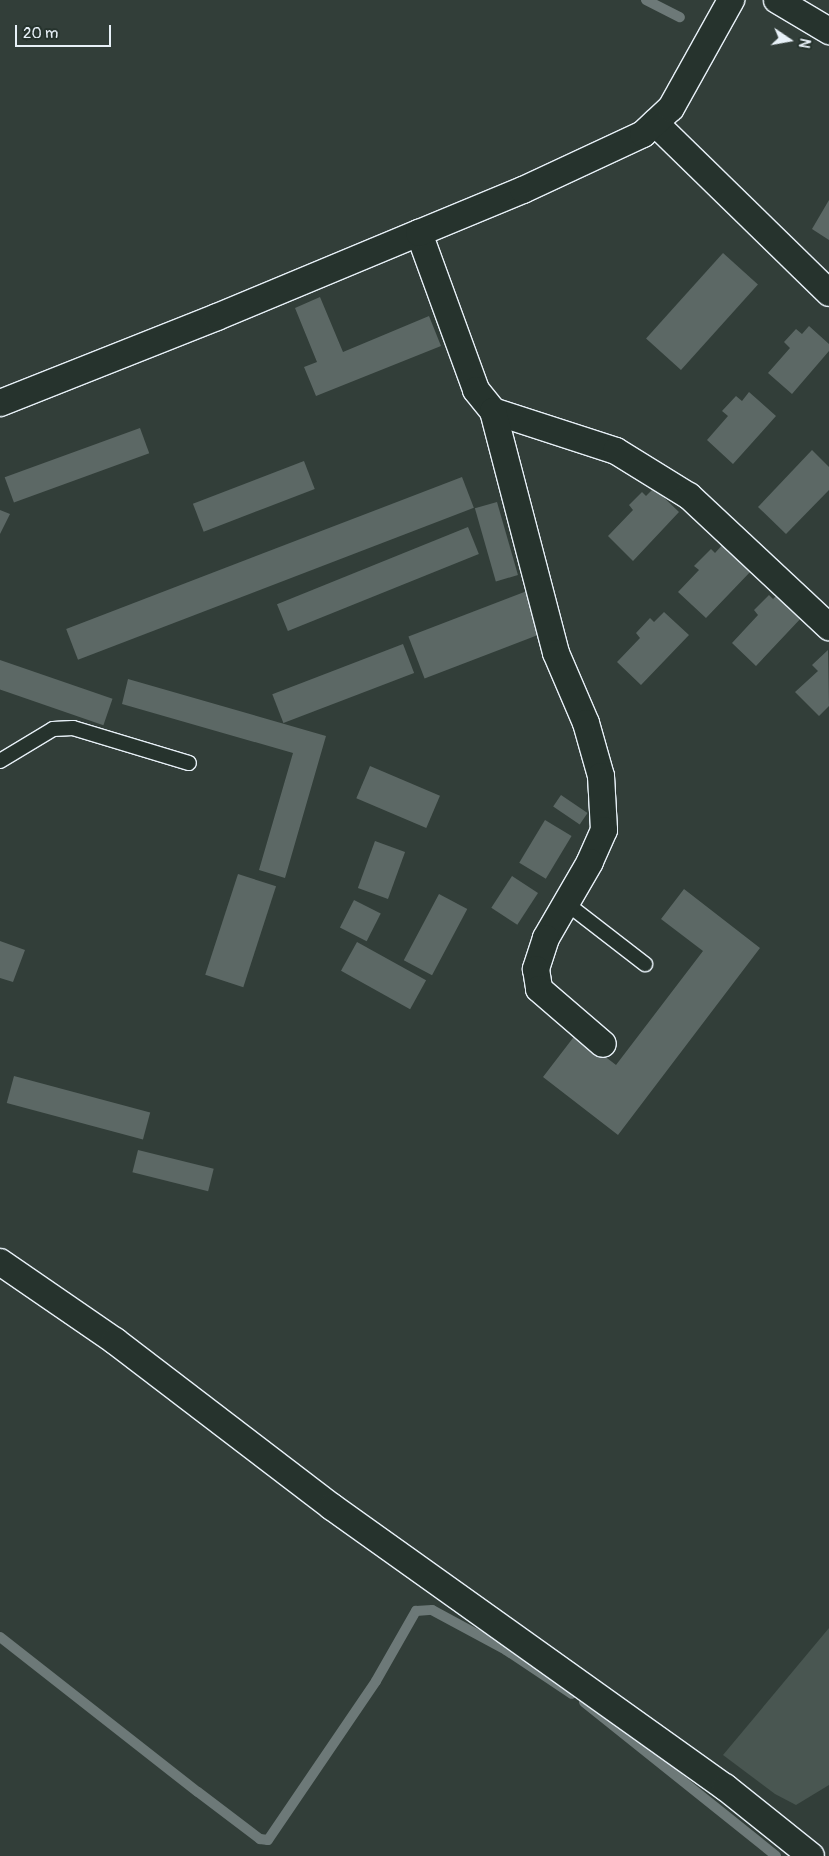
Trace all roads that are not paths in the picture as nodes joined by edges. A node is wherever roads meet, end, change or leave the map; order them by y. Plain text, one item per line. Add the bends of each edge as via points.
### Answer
1 (731, 0) edge
2 (777, 0) edge
3 (829, 31) edge
4 (655, 123) junction
5 (419, 233) junction
6 (829, 293) edge
7 (0, 403) edge
8 (493, 411) junction
9 (829, 627) edge
10 (0, 761) edge
11 (189, 763) dead end
12 (566, 903) junction
13 (645, 964) dead end
14 (603, 1044) dead end
15 (0, 1262) edge
16 (811, 1856) edge

1 - 4 street via 671,108
2 - 3 street
4 - 5 street via 643,134
4 - 6 street
5 - 7 street
5 - 8 street via 476,390
8 - 9 street via 616,451 689,496
8 - 12 street via 556,653 586,724 601,776 604,830
10 - 11 lane via 53,729 73,728
12 - 13 lane
12 - 14 street via 546,938 536,969 539,988
15 - 16 street via 115,1341 332,1507 725,1787

